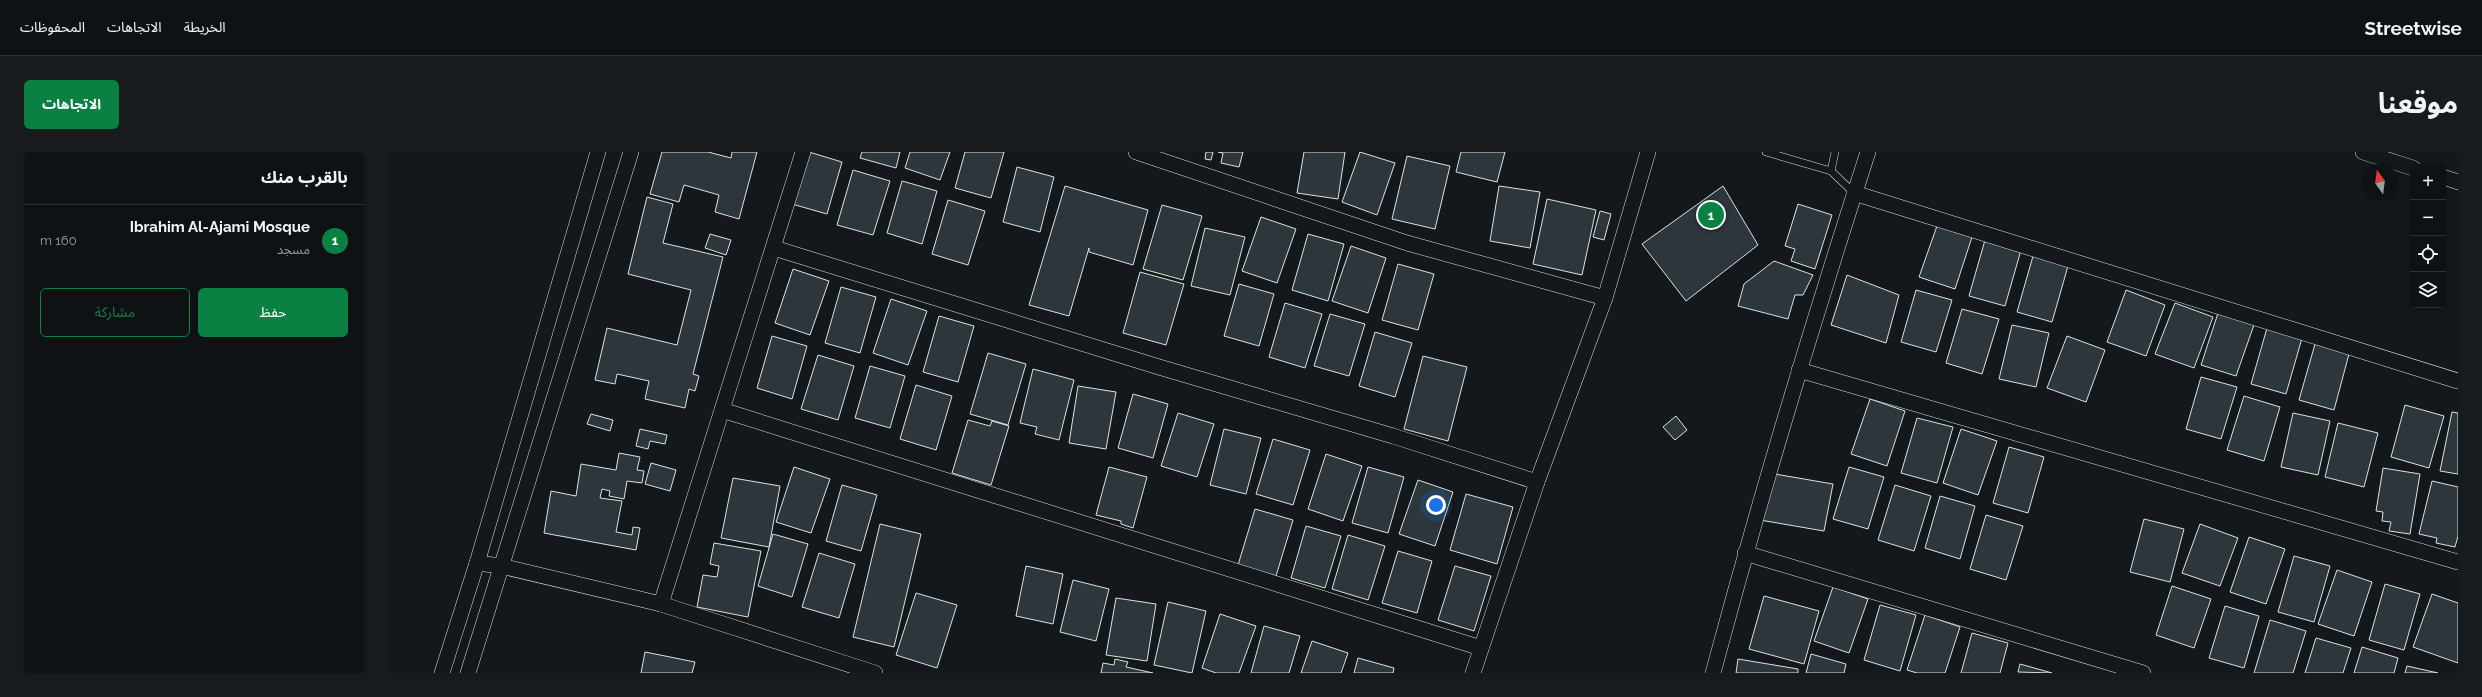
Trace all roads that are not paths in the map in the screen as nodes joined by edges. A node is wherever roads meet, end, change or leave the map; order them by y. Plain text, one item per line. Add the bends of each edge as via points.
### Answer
1 (598, 152) edge
2 (631, 152) edge
3 (803, 152) edge
4 (1136, 152) edge
5 (1648, 152) edge
6 (1766, 152) edge
7 (1835, 152) edge
8 (1868, 152) edge
9 (2363, 152) edge
10 (2410, 167) edge
11 (1831, 171) junction
12 (2446, 178) edge
13 (2458, 182) edge
14 (1854, 193) junction
15 (774, 248) junction
16 (1605, 298) junction
17 (1799, 370) junction
18 (2458, 381) edge
19 (722, 410) junction
20 (1537, 482) junction
21 (1745, 553) junction
22 (2458, 562) edge
23 (477, 563) junction
24 (500, 566) junction
25 (660, 604) junction
26 (1482, 648) junction
27 (442, 673) edge
28 (468, 673) edge
29 (875, 673) edge
30 (1473, 673) edge
31 (1713, 673) edge
32 (2143, 673) edge

1 - 23 street
2 - 24 street
3 - 15 street
4 - 16 street via 1407,243
5 - 16 street
6 - 11 lane
7 - 11 lane
8 - 14 street
9 - 10 street
11 - 14 lane
12 - 13 street
14 - 17 street
14 - 18 street
15 - 19 street
15 - 20 street via 1159,368 1394,436
16 - 20 street
17 - 21 street
17 - 22 street
19 - 25 street
19 - 26 street
20 - 26 street
21 - 31 street
21 - 32 street
23 - 24 street
23 - 27 street
24 - 25 street
24 - 28 street
25 - 29 street
26 - 30 street

